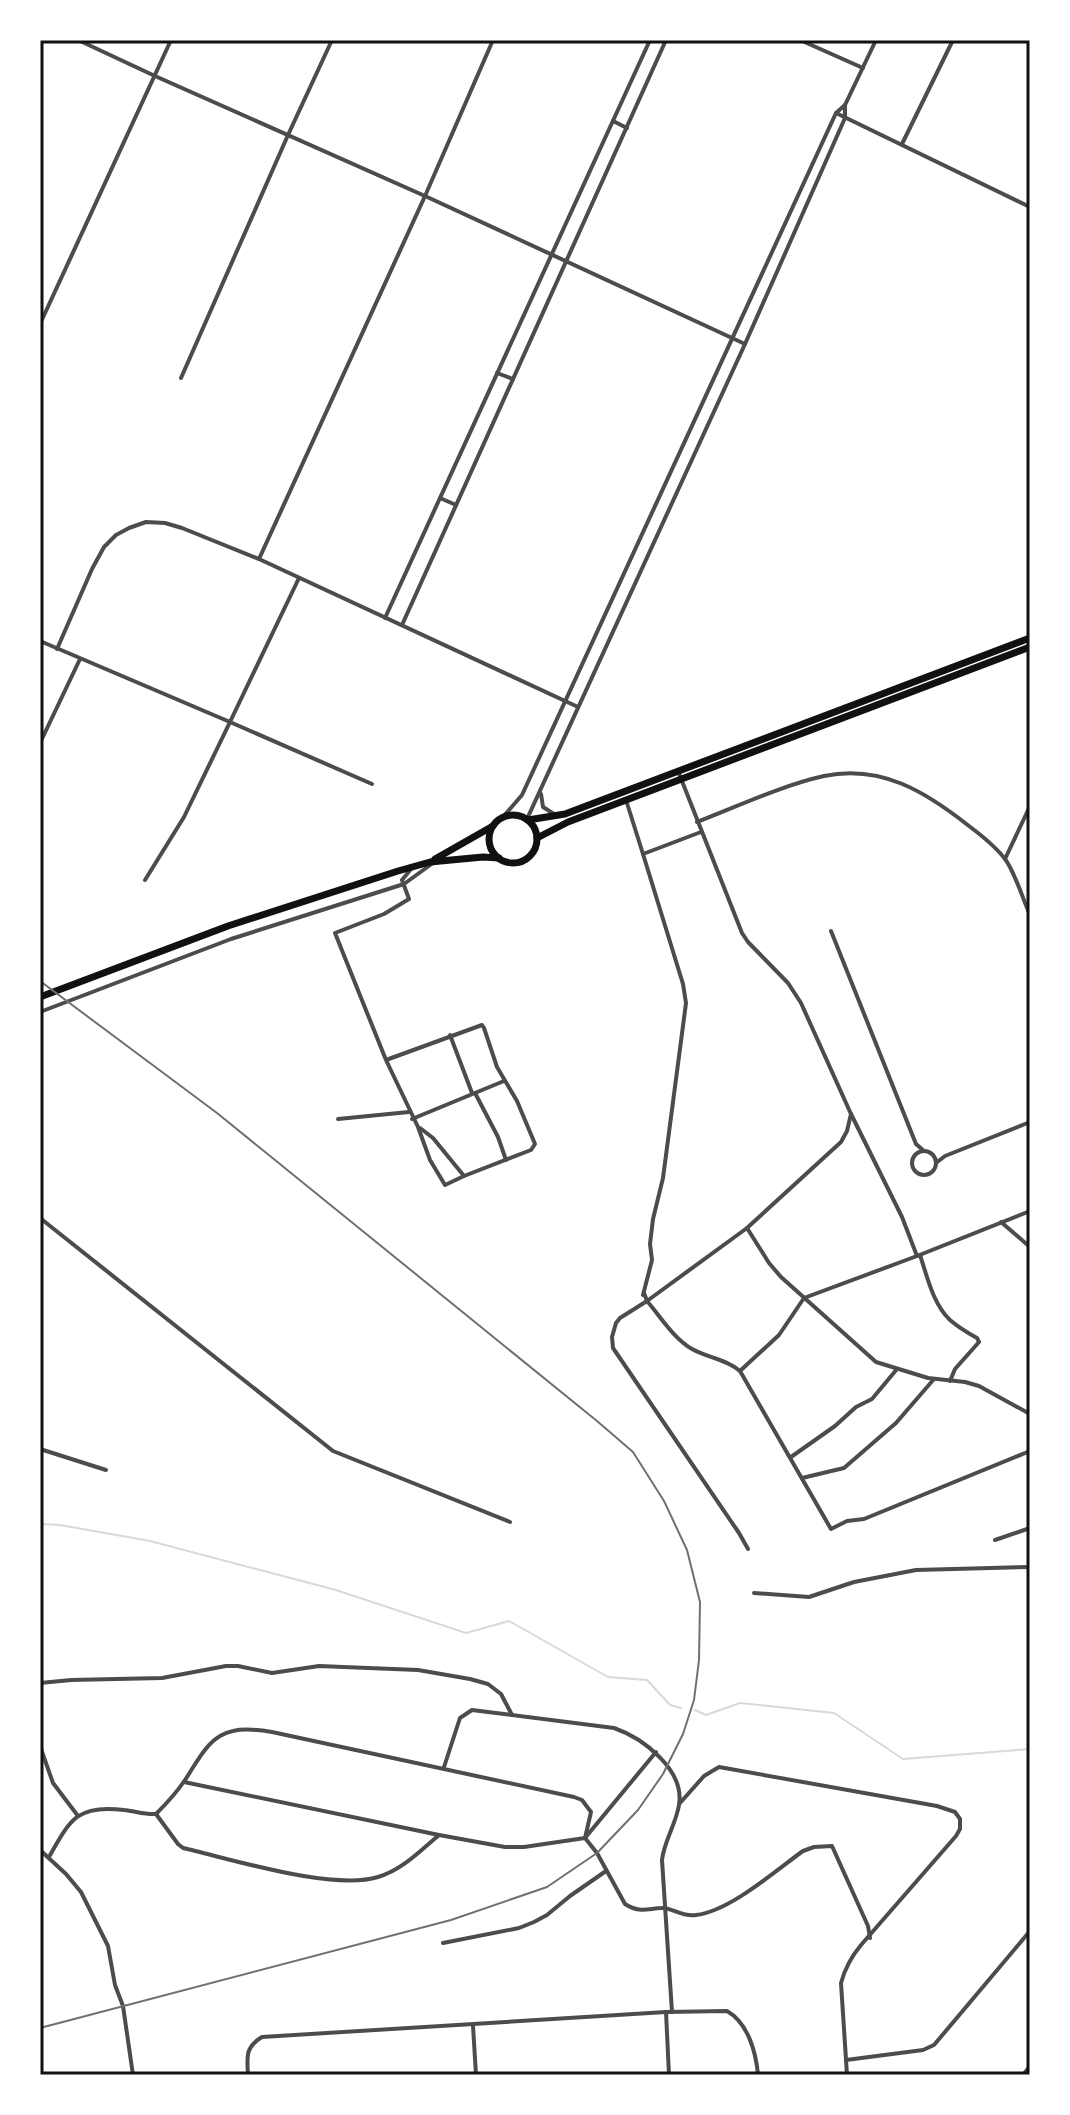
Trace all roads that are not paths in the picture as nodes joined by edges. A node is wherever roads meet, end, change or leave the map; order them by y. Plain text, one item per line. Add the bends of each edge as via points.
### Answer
1 (78, 40) edge
2 (171, 40) edge
3 (332, 40) edge
4 (493, 40) edge
5 (650, 40) edge
6 (666, 40) edge
7 (800, 40) edge
8 (876, 40) edge
9 (953, 40) edge
10 (863, 68) junction
11 (155, 76) junction
12 (845, 105) junction
13 (836, 113) junction
14 (845, 118) junction
15 (613, 121) junction
16 (627, 128) junction
17 (288, 135) junction
18 (902, 144) junction
19 (425, 196) junction
20 (1030, 207) edge
21 (551, 254) junction
22 (566, 261) junction
23 (40, 324) edge
24 (733, 338) junction
25 (745, 344) junction
26 (497, 373) junction
27 (181, 378) dead end
28 (513, 379) junction
29 (440, 498) junction
30 (456, 505) junction
31 (259, 559) junction
32 (299, 578) junction
33 (385, 618) junction
34 (402, 625) junction
35 (1030, 638) edge
36 (40, 641) edge
37 (1030, 647) edge
38 (57, 649) junction
39 (80, 659) junction
40 (565, 702) junction
41 (578, 707) junction
42 (230, 722) junction
43 (40, 743) edge
44 (679, 775) junction
45 (372, 784) dead end
46 (541, 792) junction
47 (626, 800) junction
48 (1030, 806) edge
49 (557, 815) junction
50 (503, 817) junction
51 (528, 819) junction
52 (697, 822) junction
53 (493, 826) junction
54 (701, 832) junction
55 (537, 838) junction
56 (643, 854) junction
57 (499, 858) junction
58 (1005, 859) junction
59 (432, 862) junction
60 (413, 867) junction
61 (145, 880) dead end
62 (404, 884) junction
63 (1030, 915) edge
64 (831, 931) dead end
65 (40, 997) edge
66 (40, 1012) edge
67 (450, 1035) junction
68 (386, 1060) junction
69 (504, 1081) junction
70 (474, 1093) junction
71 (409, 1112) junction
72 (851, 1114) junction
73 (338, 1119) dead end
74 (412, 1119) junction
75 (1030, 1122) edge
76 (418, 1127) junction
77 (916, 1144) junction
78 (924, 1151) junction
79 (931, 1153) junction
80 (945, 1156) junction
81 (914, 1157) junction
82 (506, 1160) junction
83 (936, 1163) junction
84 (464, 1176) junction
85 (1030, 1211) edge
86 (40, 1218) edge
87 (1001, 1222) junction
88 (747, 1228) junction
89 (1030, 1247) edge
90 (918, 1256) junction
91 (804, 1298) junction
92 (644, 1302) junction
93 (897, 1369) junction
94 (740, 1371) junction
95 (934, 1379) junction
96 (950, 1381) junction
97 (1030, 1414) edge
98 (40, 1449) edge
99 (1030, 1451) edge
100 (791, 1457) junction
101 (106, 1470) dead end
102 (802, 1478) junction
103 (510, 1522) dead end
104 (1030, 1528) edge
105 (995, 1540) dead end
106 (748, 1549) dead end
107 (1030, 1567) edge
108 (754, 1593) dead end
109 (40, 1683) edge
110 (512, 1715) junction
111 (40, 1746) edge
112 (656, 1752) junction
113 (444, 1767) junction
114 (184, 1782) junction
115 (680, 1803) junction
116 (156, 1814) junction
117 (78, 1816) junction
118 (439, 1835) junction
119 (585, 1838) junction
120 (40, 1850) edge
121 (49, 1857) junction
122 (606, 1871) junction
123 (664, 1907) junction
124 (1030, 1931) edge
125 (870, 1938) junction
126 (443, 1943) dead end
127 (669, 2012) junction
128 (473, 2025) junction
129 (846, 2060) junction
130 (1030, 2066) edge
131 (133, 2075) edge
132 (248, 2075) edge
133 (476, 2075) edge
134 (669, 2075) edge
135 (758, 2075) edge
136 (847, 2075) edge
137 (1023, 2075) edge

1 - 11 street
2 - 11 street
3 - 17 street
4 - 19 street
5 - 15 street
6 - 16 street
7 - 10 street
8 - 10 street
9 - 18 street
10 - 12 street
11 - 17 street
11 - 23 street
12 - 13 street
12 - 14 street
13 - 14 street
13 - 24 street
14 - 18 street
14 - 25 street
15 - 16 street
15 - 21 street
16 - 22 street
17 - 19 street
17 - 27 street
18 - 20 street
19 - 21 street
19 - 31 street
21 - 22 street
21 - 26 street
22 - 24 street
22 - 28 street
24 - 25 street
24 - 40 street
25 - 41 street
26 - 28 street
26 - 29 street
28 - 30 street
29 - 30 street
29 - 33 street
30 - 34 street
31 - 32 street
31 - 38 street via 165,523 129,528 104,547
32 - 33 street
32 - 42 street
33 - 34 street
34 - 40 street
35 - 44 highway
36 - 38 street
37 - 44 highway
38 - 39 street
39 - 42 street
39 - 43 street
40 - 41 street
40 - 50 street via 522,795
41 - 46 street
42 - 45 street
42 - 61 street via 184,817
44 - 47 highway
44 - 49 highway
44 - 52 street
46 - 49 street via 543,807
46 - 51 street
47 - 55 highway
47 - 56 street
48 - 58 street
49 - 51 highway
50 - 51 highway
50 - 53 highway
51 - 55 highway
52 - 54 street
52 - 58 street via 799,784 855,773 883,777 937,801
53 - 57 highway via 490,843
53 - 59 highway
54 - 56 street
54 - 72 street via 742,933 801,1003
55 - 57 highway via 527,858
56 - 92 street via 686,1003
57 - 59 highway
58 - 63 street
59 - 60 highway
59 - 62 street
60 - 62 street
60 - 65 highway via 228,926
62 - 66 street via 231,939
62 - 68 street via 409,899 335,933
64 - 77 street
67 - 68 street
67 - 69 street via 482,1025
67 - 70 street
68 - 71 street
69 - 70 street
69 - 82 street via 535,1144
70 - 74 street
70 - 82 street
71 - 73 street
71 - 74 street
72 - 88 street via 841,1142
72 - 90 street
74 - 76 street
75 - 80 street
76 - 84 street
76 - 84 street via 442,1183
77 - 78 street
77 - 81 street
78 - 79 street
78 - 81 street
79 - 80 street
79 - 83 street
80 - 83 street
81 - 83 street via 914,1168 922,1174 932,1172
82 - 84 street
85 - 87 street
86 - 103 street via 333,1451
87 - 89 street
87 - 90 street
88 - 91 street via 769,1263
88 - 92 street
90 - 91 street
90 - 96 street via 944,1312 979,1342
91 - 93 street via 876,1362
91 - 94 street via 779,1335
92 - 94 street via 685,1344
92 - 106 street via 616,1323 612,1346
93 - 95 street
93 - 100 street via 872,1399
94 - 100 street
95 - 96 street
95 - 102 street via 896,1423 844,1468
96 - 97 street via 979,1386
98 - 101 street
99 - 102 street via 831,1529
100 - 102 street
104 - 105 street
107 - 108 street via 916,1570 809,1597
109 - 110 street via 162,1678 226,1666 272,1673 319,1666 418,1670 488,1684 501,1694
110 - 112 street via 614,1728
110 - 113 street via 465,1713
111 - 117 street via 53,1783
112 - 115 street via 668,1765
112 - 119 street
113 - 114 street via 272,1732 233,1731 211,1742
113 - 119 street via 582,1800 591,1812
114 - 116 street
114 - 118 street
115 - 123 street via 663,1849
115 - 125 street via 719,1767 955,1812 960,1829
116 - 117 street via 102,1808
116 - 118 street via 183,1848 346,1881 394,1871
117 - 121 street
118 - 119 street via 505,1847
119 - 122 street
120 - 121 street
121 - 131 street via 81,1892 108,1946
122 - 123 street via 630,1907
122 - 126 street via 534,1922
123 - 125 street via 682,1915 717,1910 803,1851 826,1845 835,1851
123 - 127 street
124 - 129 street via 934,2045
125 - 129 street via 851,1958 841,1983
127 - 128 street
127 - 134 street
127 - 135 street via 727,2011 735,2016 748,2035
128 - 132 street via 262,2037 249,2047
128 - 133 street
129 - 136 street
130 - 137 street

